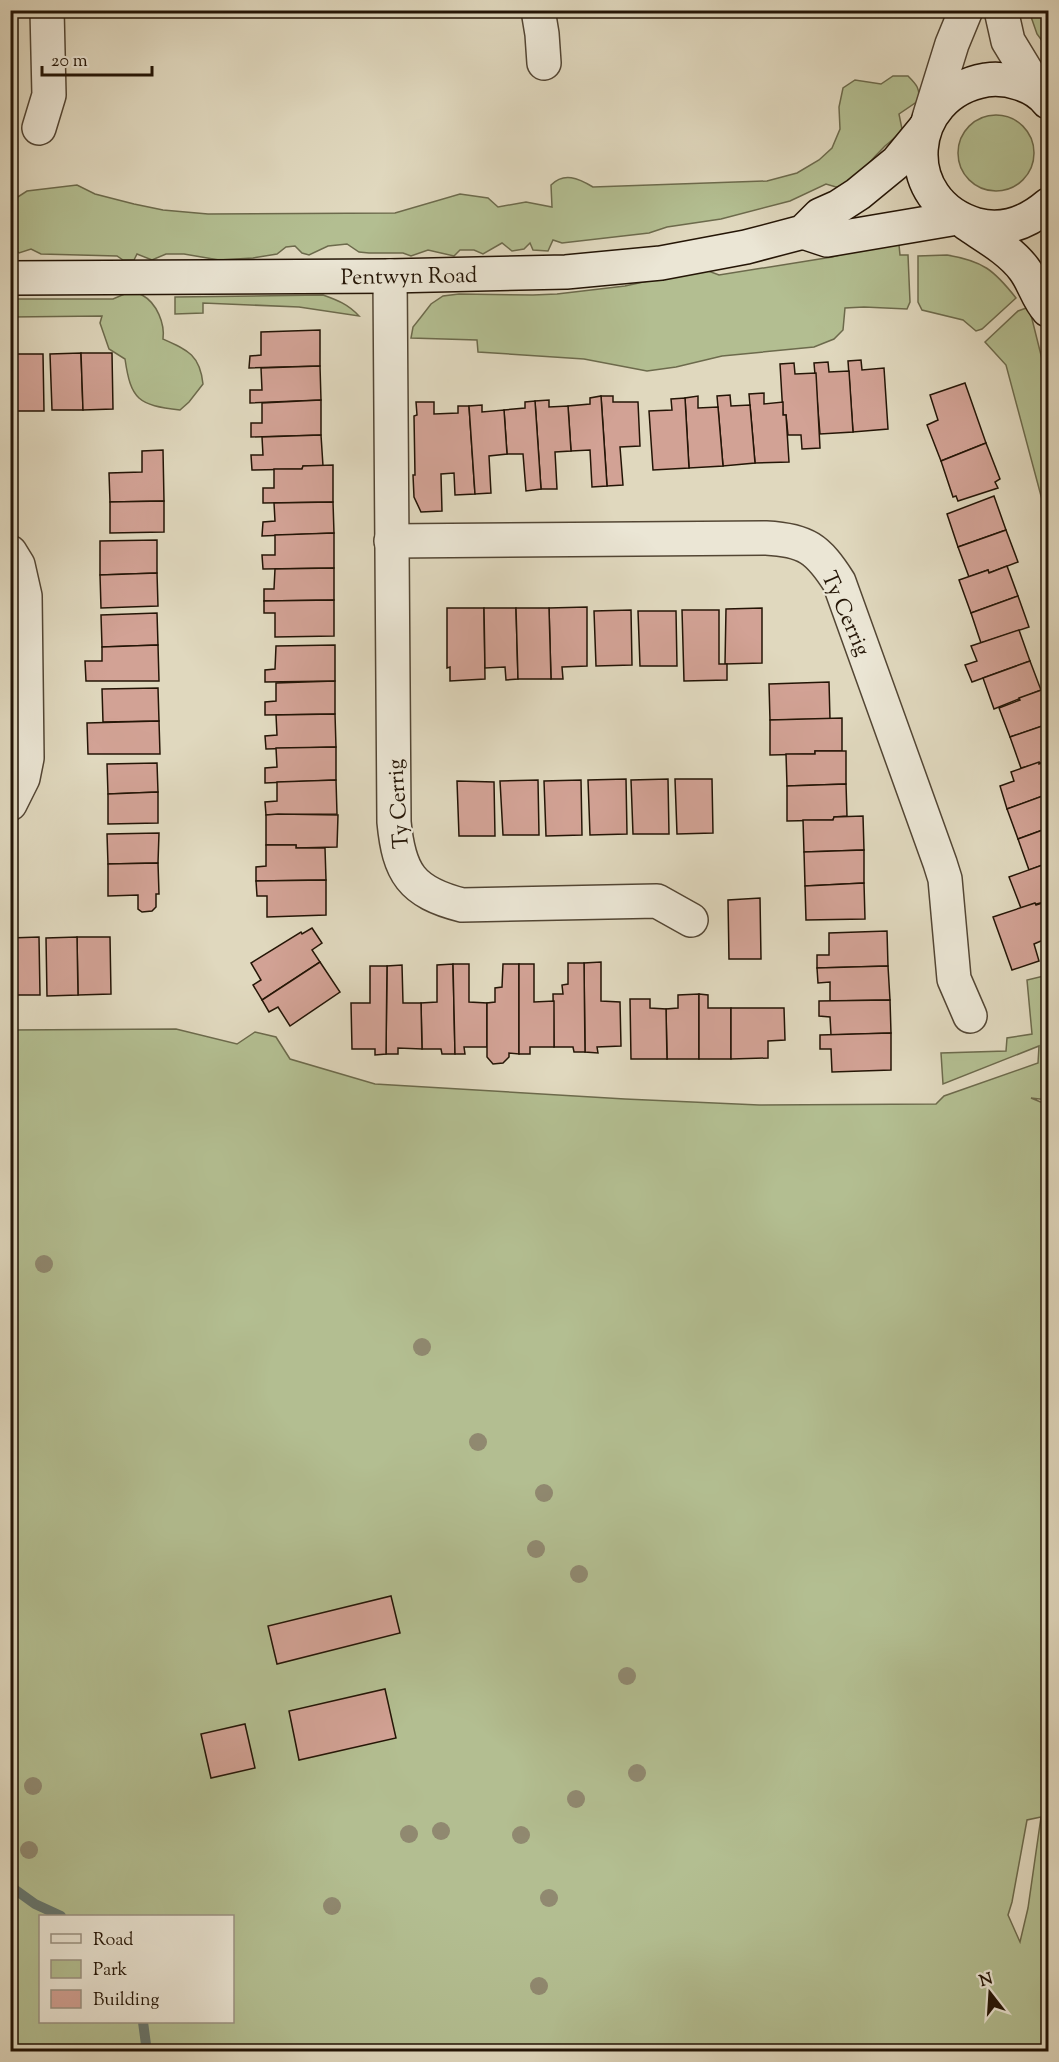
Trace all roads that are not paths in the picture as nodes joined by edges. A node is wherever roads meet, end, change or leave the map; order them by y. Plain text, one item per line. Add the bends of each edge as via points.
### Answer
1 (48, 10) edge
2 (538, 10) edge
3 (966, 10) edge
4 (1001, 10) edge
5 (544, 63) dead end
6 (1045, 98) edge
7 (927, 123) junction
8 (39, 128) dead end
9 (1048, 205) edge
10 (961, 219) junction
11 (803, 232) junction
12 (390, 276) junction
13 (10, 278) edge
14 (1048, 310) edge
15 (391, 541) junction
16 (10, 552) edge
17 (10, 804) edge
18 (692, 920) dead end
19 (970, 1016) dead end

1 - 8 street via 49,95
2 - 5 street
3 - 7 street
4 - 6 street via 1008,41
6 - 7 street, Pentwyn Road via 1008,80 989,79 954,91
7 - 10 street via 921,148 922,169 929,189 941,206
7 - 11 street, Pentwyn Road via 897,162 858,195 820,215
9 - 10 street, Pentwyn Road via 1030,219 1008,227 986,227
10 - 11 street, Pentwyn Road via 827,240
10 - 14 street via 1023,268
11 - 12 street, Pentwyn Road via 661,263 566,272
12 - 13 street, Pentwyn Road
12 - 15 street, Ty Cerrig
15 - 18 street, Ty Cerrig via 394,822 403,868 436,898 462,905 657,901
15 - 19 street, Ty Cerrig via 766,538 790,539 812,549 839,582 940,863 945,879 954,979
16 - 17 street via 18,565 25,596 27,758 23,778

